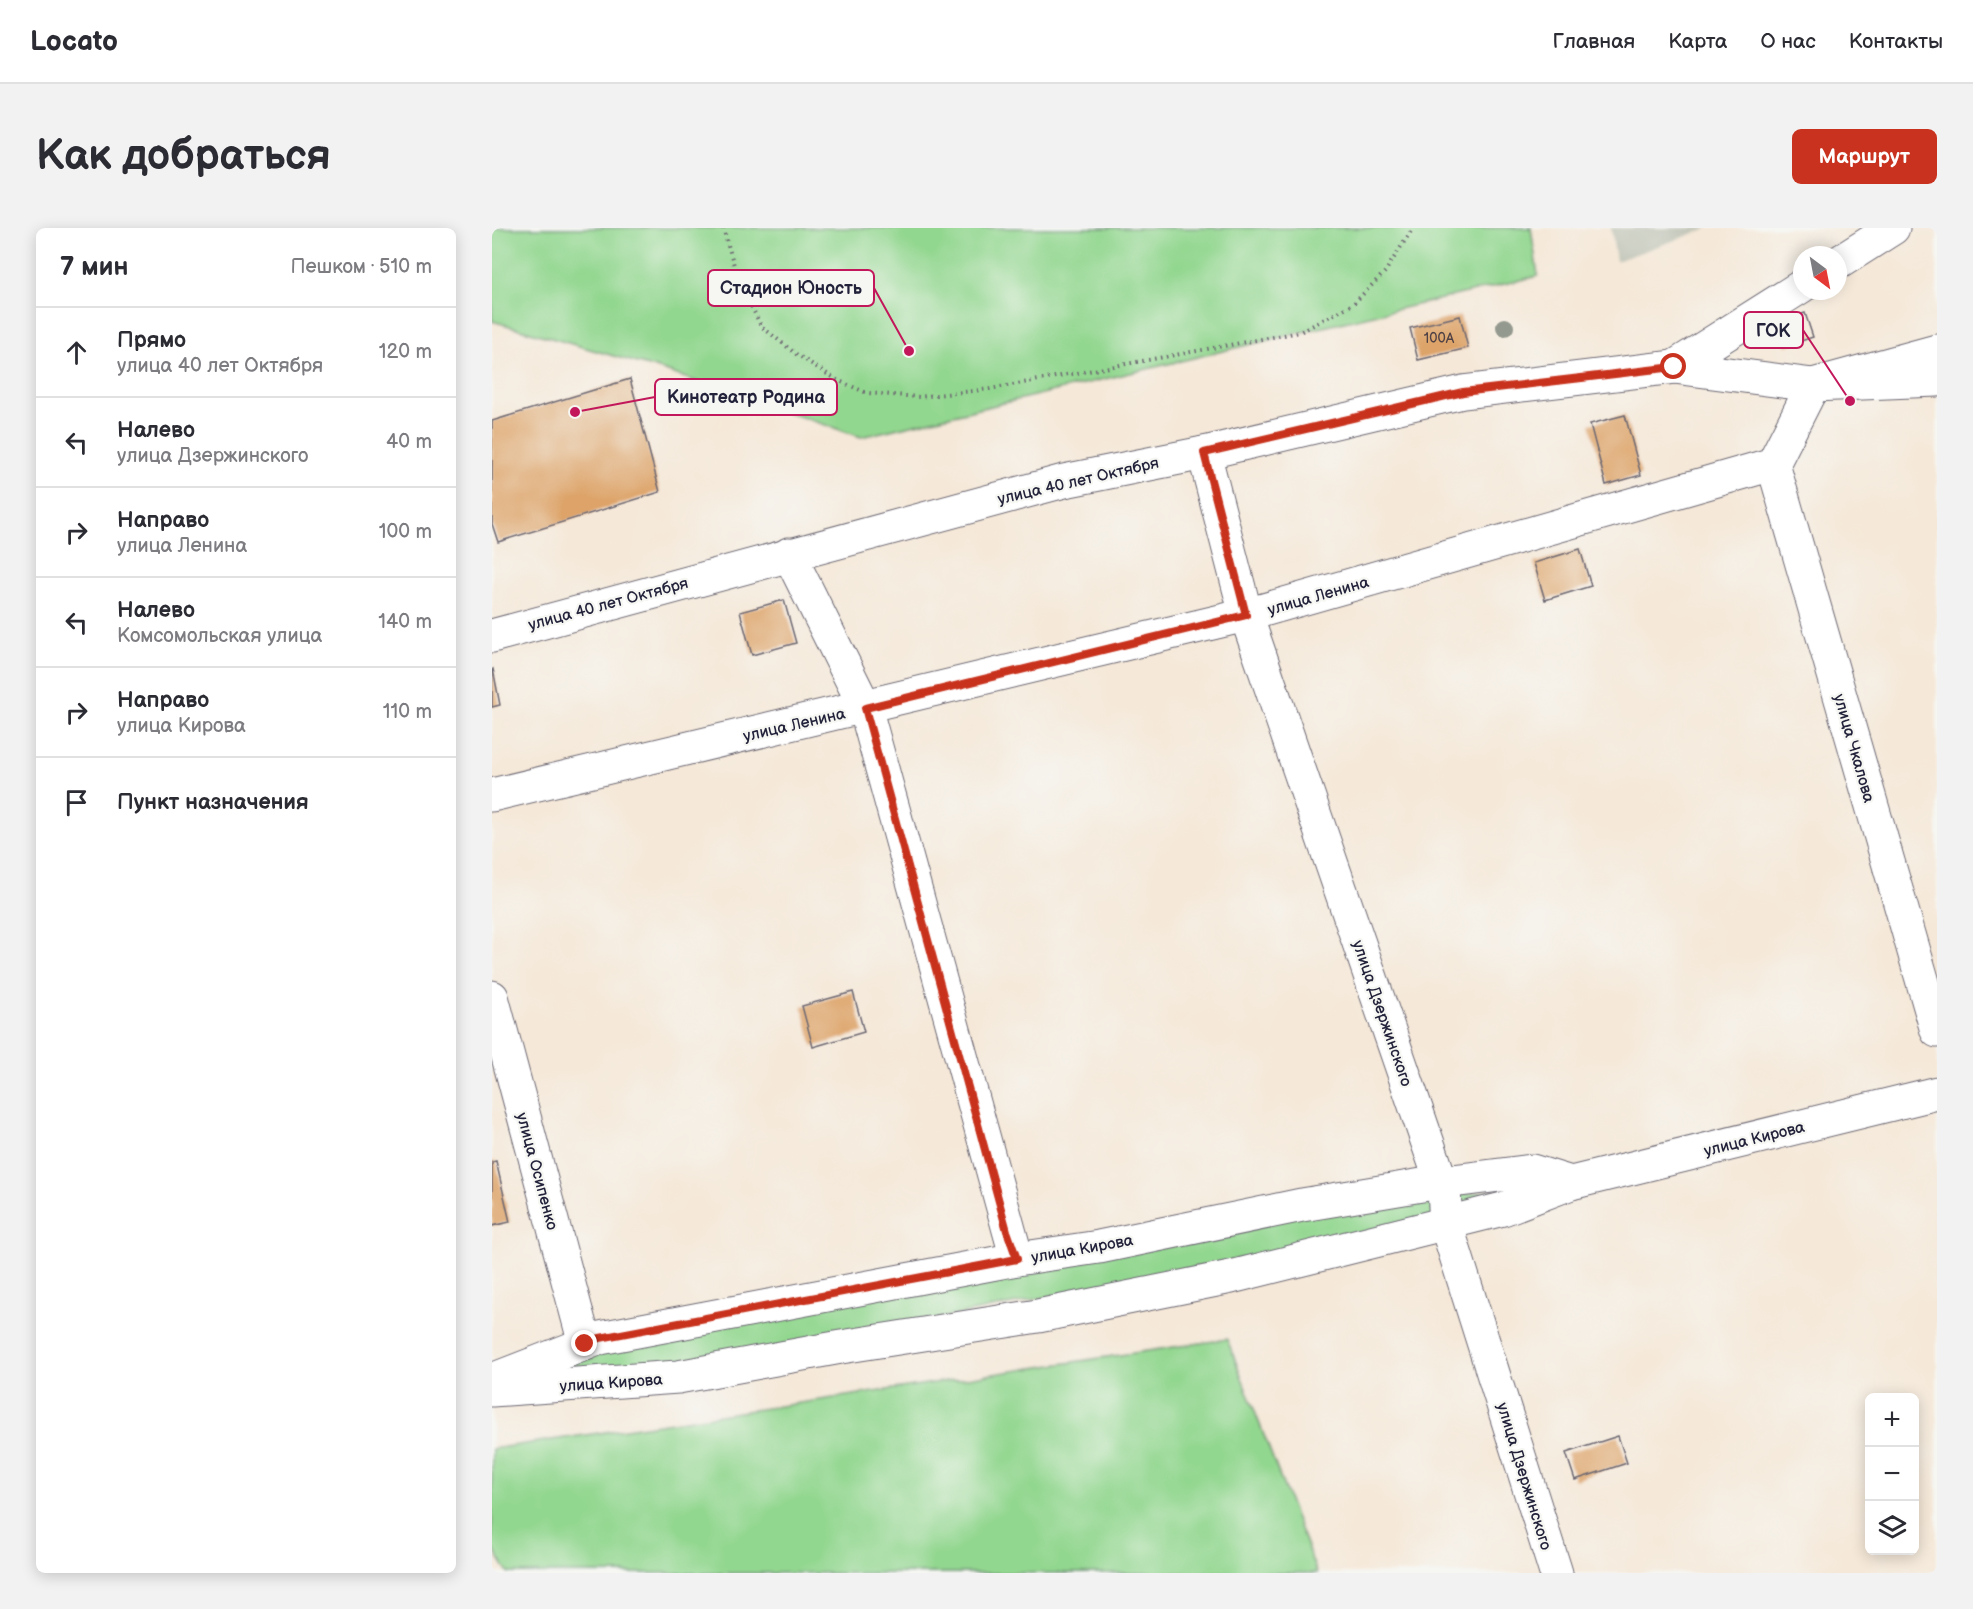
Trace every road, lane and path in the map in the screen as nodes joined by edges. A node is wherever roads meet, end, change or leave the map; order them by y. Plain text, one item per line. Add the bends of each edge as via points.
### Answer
1 (723, 228) edge
2 (1413, 228) edge
3 (1893, 228) edge
4 (1847, 257) edge
5 (1793, 292) edge
6 (1937, 351) edge
7 (1674, 367) junction
8 (1937, 380) edge
9 (1813, 385) junction
10 (1204, 453) junction
11 (1773, 465) junction
12 (789, 554) junction
13 (1246, 615) junction
14 (492, 636) edge
15 (865, 708) junction
16 (492, 795) edge
17 (492, 997) edge
18 (1937, 1031) edge
19 (1937, 1093) edge
20 (1441, 1183) junction
21 (1571, 1183) junction
22 (1446, 1224) junction
23 (1017, 1259) junction
24 (585, 1344) junction
25 (492, 1380) edge
26 (492, 1390) edge
27 (1556, 1573) edge

1 - 2 path via 738,279 761,326 835,379 867,393 919,397 990,389 1300,332 1353,304 1385,272
3 - 4 street
5 - 7 street
6 - 9 street
7 - 9 street
7 - 10 street, улица 40 лет Октября via 1463,392
8 - 9 street
9 - 11 street
10 - 12 street, улица 40 лет Октября via 1064,481
10 - 13 street, улица Дзержинского
11 - 13 street, улица Ленина
11 - 18 street, улица Чкалова
12 - 14 street, улица 40 лет Октября
12 - 15 street
13 - 15 street, улица Ленина
13 - 20 street, улица Дзержинского
15 - 16 street, улица Ленина
15 - 23 street
17 - 24 street, улица Осипенко
19 - 21 street, улица Кирова
20 - 21 street, улица Кирова via 1532,1171
20 - 22 street, улица Дзержинского
20 - 23 street, улица Кирова
21 - 22 street, улица Кирова via 1503,1209
22 - 26 street, улица Кирова via 1231,1276 1038,1316 678,1377
22 - 27 street, улица Дзержинского
23 - 24 street, улица Кирова
24 - 25 street, улица Кирова

